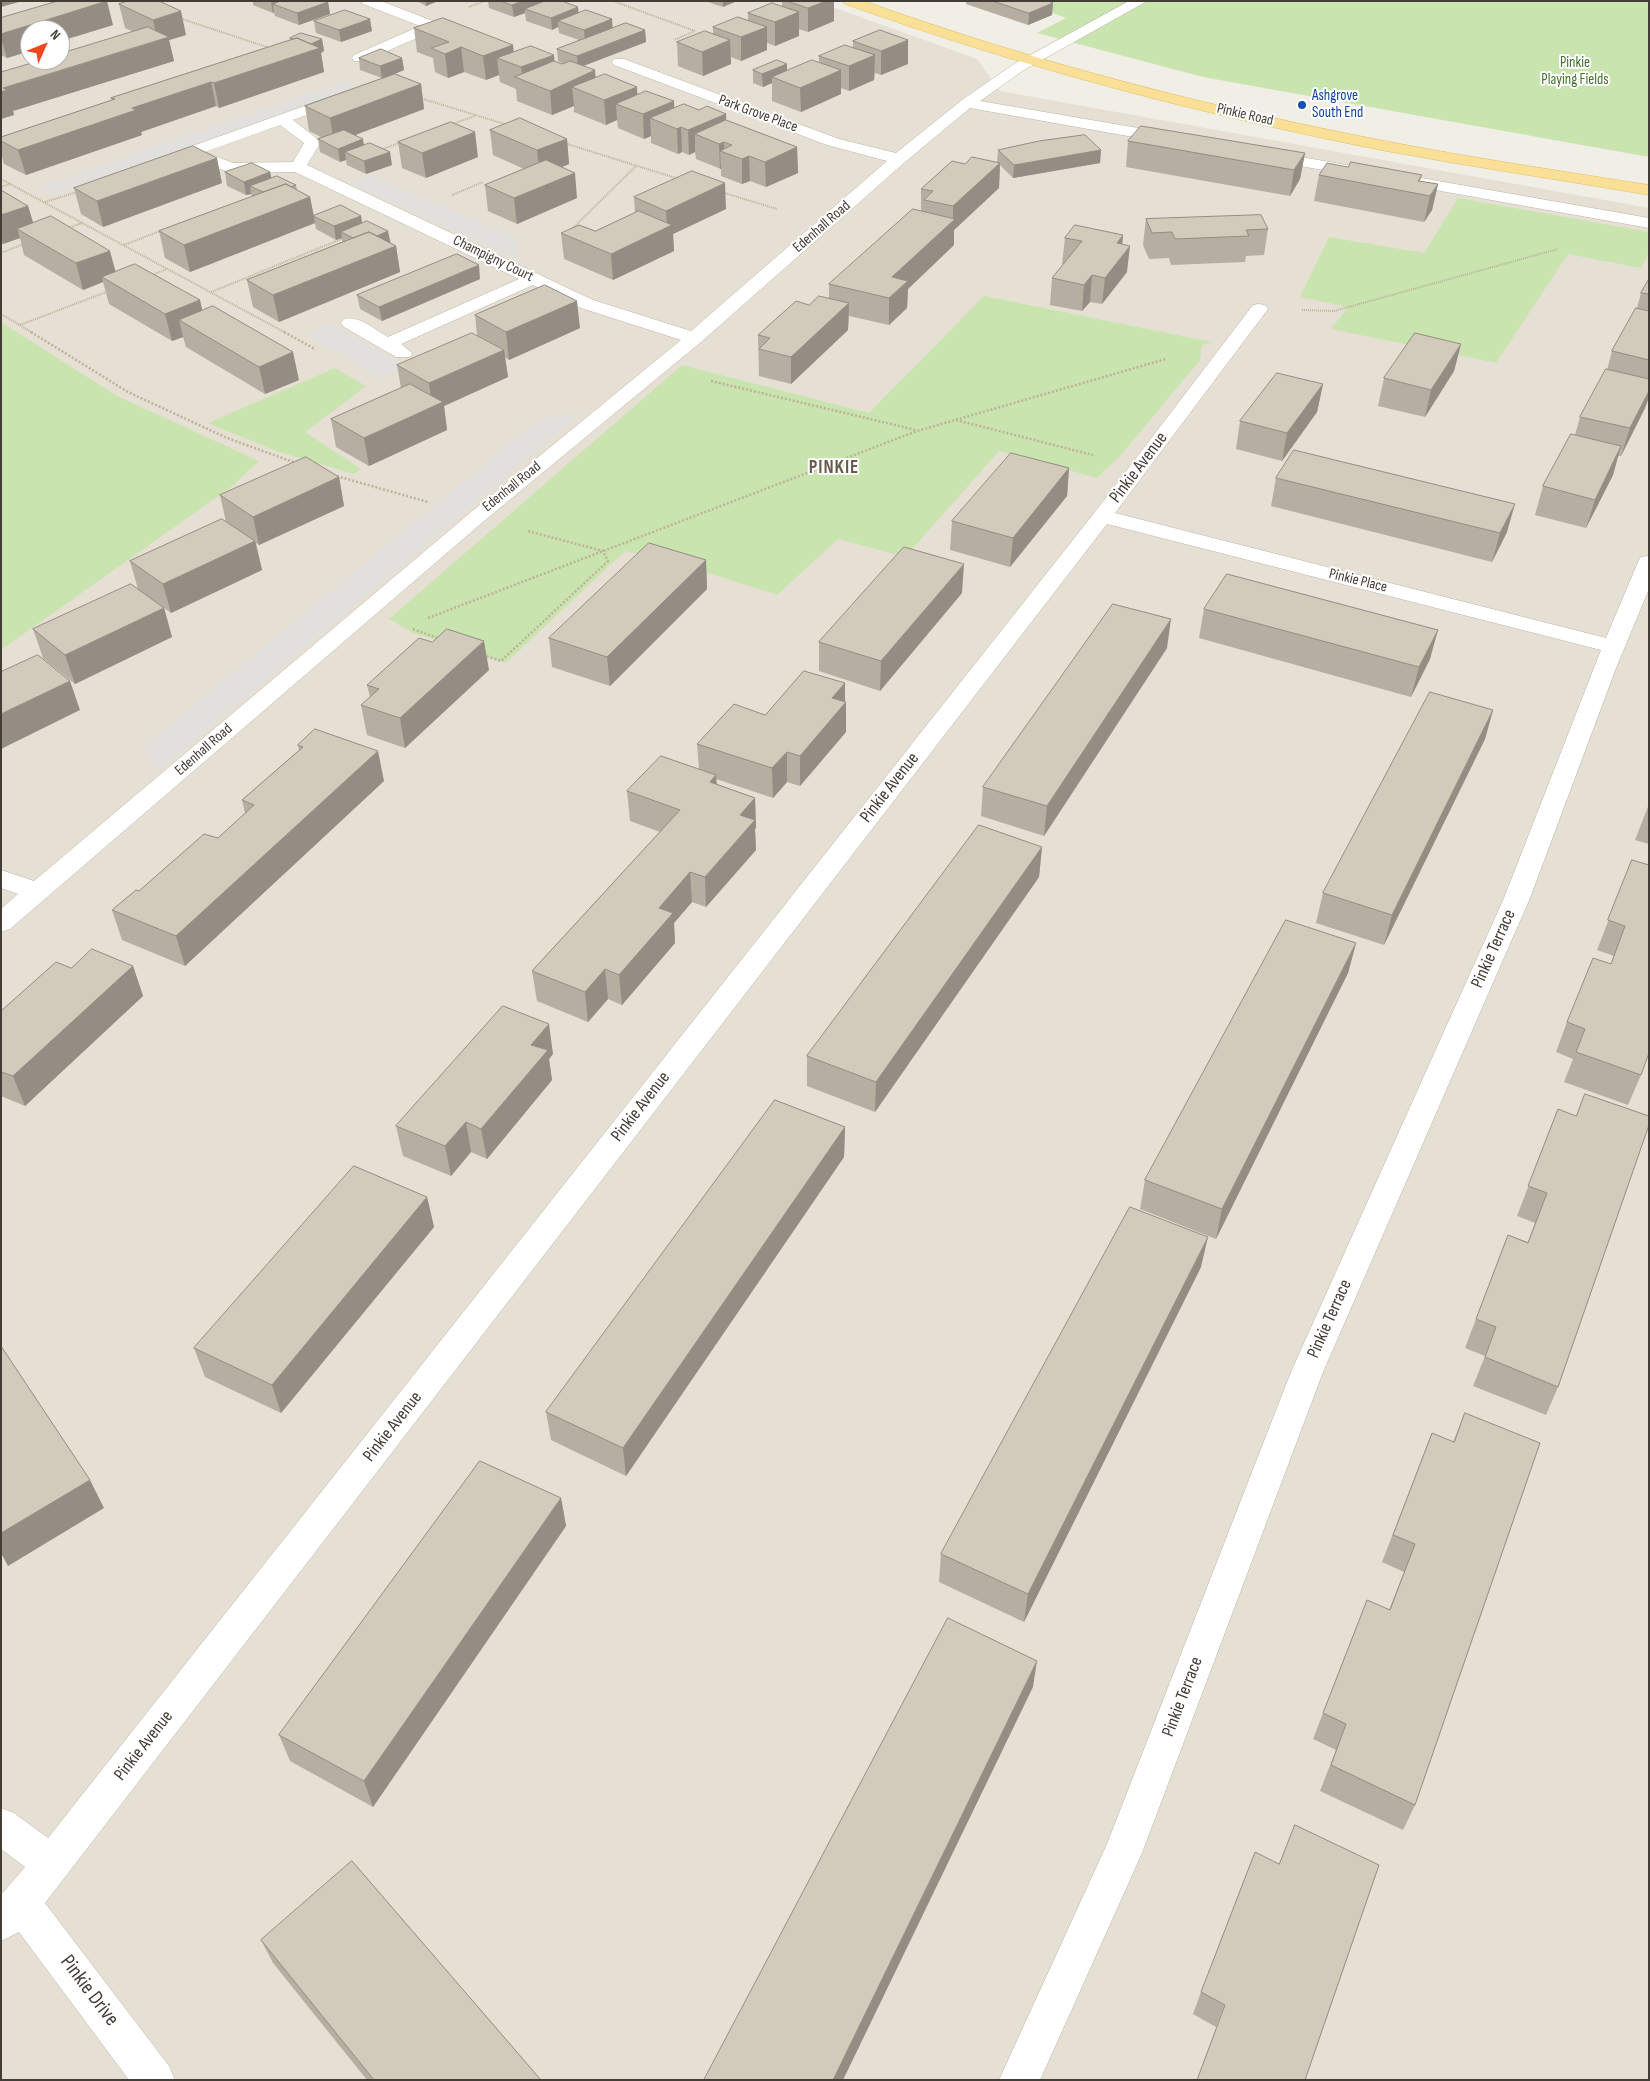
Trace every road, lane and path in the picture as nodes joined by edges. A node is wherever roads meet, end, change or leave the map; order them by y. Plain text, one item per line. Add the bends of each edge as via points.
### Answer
1 (368, 1) edge
2 (850, 1) edge
3 (1140, 1) edge
4 (175, 17) dead end
5 (270, 48) junction
6 (260, 51) edge
7 (278, 51) edge
8 (359, 58) edge
9 (1030, 61) junction
10 (620, 62) dead end
11 (412, 96) edge
12 (344, 97) edge
13 (967, 103) junction
14 (282, 119) junction
15 (514, 127) edge
16 (561, 142) edge
17 (1191, 142) edge
18 (190, 152) junction
19 (1250, 152) edge
20 (172, 158) edge
21 (899, 159) junction
22 (636, 166) junction
23 (298, 167) junction
24 (1, 179) edge
25 (684, 180) edge
26 (10, 184) junction
27 (1, 186) edge
28 (712, 189) edge
29 (1649, 190) edge
30 (81, 191) edge
31 (44, 202) junction
32 (82, 223) junction
33 (1649, 223) edge
34 (826, 225) junction
35 (64, 230) edge
36 (28, 243) edge
37 (1563, 248) dead end
38 (1, 253) edge
39 (168, 269) junction
40 (149, 276) edge
41 (529, 277) junction
42 (112, 290) edge
43 (1259, 309) joint
44 (1, 314) edge
45 (350, 323) dead end
46 (20, 325) junction
47 (694, 338) junction
48 (387, 344) junction
49 (1228, 350) junction
50 (321, 352) dead end
51 (404, 354) dead end
52 (667, 360) junction
53 (956, 420) junction
54 (917, 430) junction
55 (304, 466) edge
56 (1140, 467) junction
57 (331, 474) edge
58 (1102, 516) junction
59 (477, 517) junction
60 (603, 551) junction
61 (1649, 562) edge
62 (424, 620) dead end
63 (415, 623) dead end
64 (441, 639) edge
65 (1614, 647) junction
66 (475, 652) edge
67 (1, 878) edge
68 (37, 892) junction
69 (1, 923) edge
70 (1, 1826) edge
71 (52, 1864) junction
72 (11, 1913) edge
73 (156, 2080) edge
74 (1019, 2080) edge

1 - 8 street via 434,26
2 - 9 main road, Pinkie Road
3 - 9 street, Edenhall Road
4 - 5 path
5 - 6 path
5 - 7 path
9 - 13 street, Edenhall Road
9 - 29 main road, Pinkie Road via 1114,85 1348,138
10 - 21 street, Park Grove Place via 833,142
11 - 15 path
12 - 14 street
13 - 17 street
13 - 21 street, Edenhall Road
14 - 18 street
14 - 23 street via 313,142
16 - 22 path
18 - 20 street
18 - 23 street, Champigny Court via 231,168
19 - 33 street, Pinkie Road
21 - 34 street, Edenhall Road
22 - 25 path
22 - 41 path
23 - 41 street, Champigny Court
24 - 26 path
26 - 27 path
26 - 31 path
28 - 34 path
30 - 31 path
31 - 32 path
32 - 35 path
32 - 39 path
34 - 47 street, Edenhall Road
36 - 38 path
37 - 43 path via 1334,311
39 - 40 path
39 - 50 path
41 - 47 street, Champigny Court via 587,304
41 - 48 street
42 - 46 path
43 - 49 street, Pinkie Avenue
44 - 46 path
45 - 48 street
46 - 55 path via 128,392 227,438
47 - 52 street, Edenhall Road
48 - 51 street
49 - 53 path via 1198,350
49 - 56 street, Pinkie Avenue
52 - 54 path via 696,366 686,375
52 - 59 street, Edenhall Road
53 - 54 path
53 - 56 path
54 - 60 path
56 - 58 street, Pinkie Avenue
57 - 59 path
58 - 65 street, Pinkie Place
58 - 71 street, Pinkie Avenue
59 - 60 path
59 - 68 street, Edenhall Road
60 - 62 path
60 - 66 path via 608,560 501,661
61 - 65 street, Pinkie Terrace
63 - 64 path via 406,627
65 - 74 street, Pinkie Terrace via 1517,898 1307,1372 1123,1853
67 - 68 street
68 - 69 street, Edenhall Road
70 - 71 street
71 - 72 street, Pinkie Avenue
72 - 73 street, Pinkie Drive

